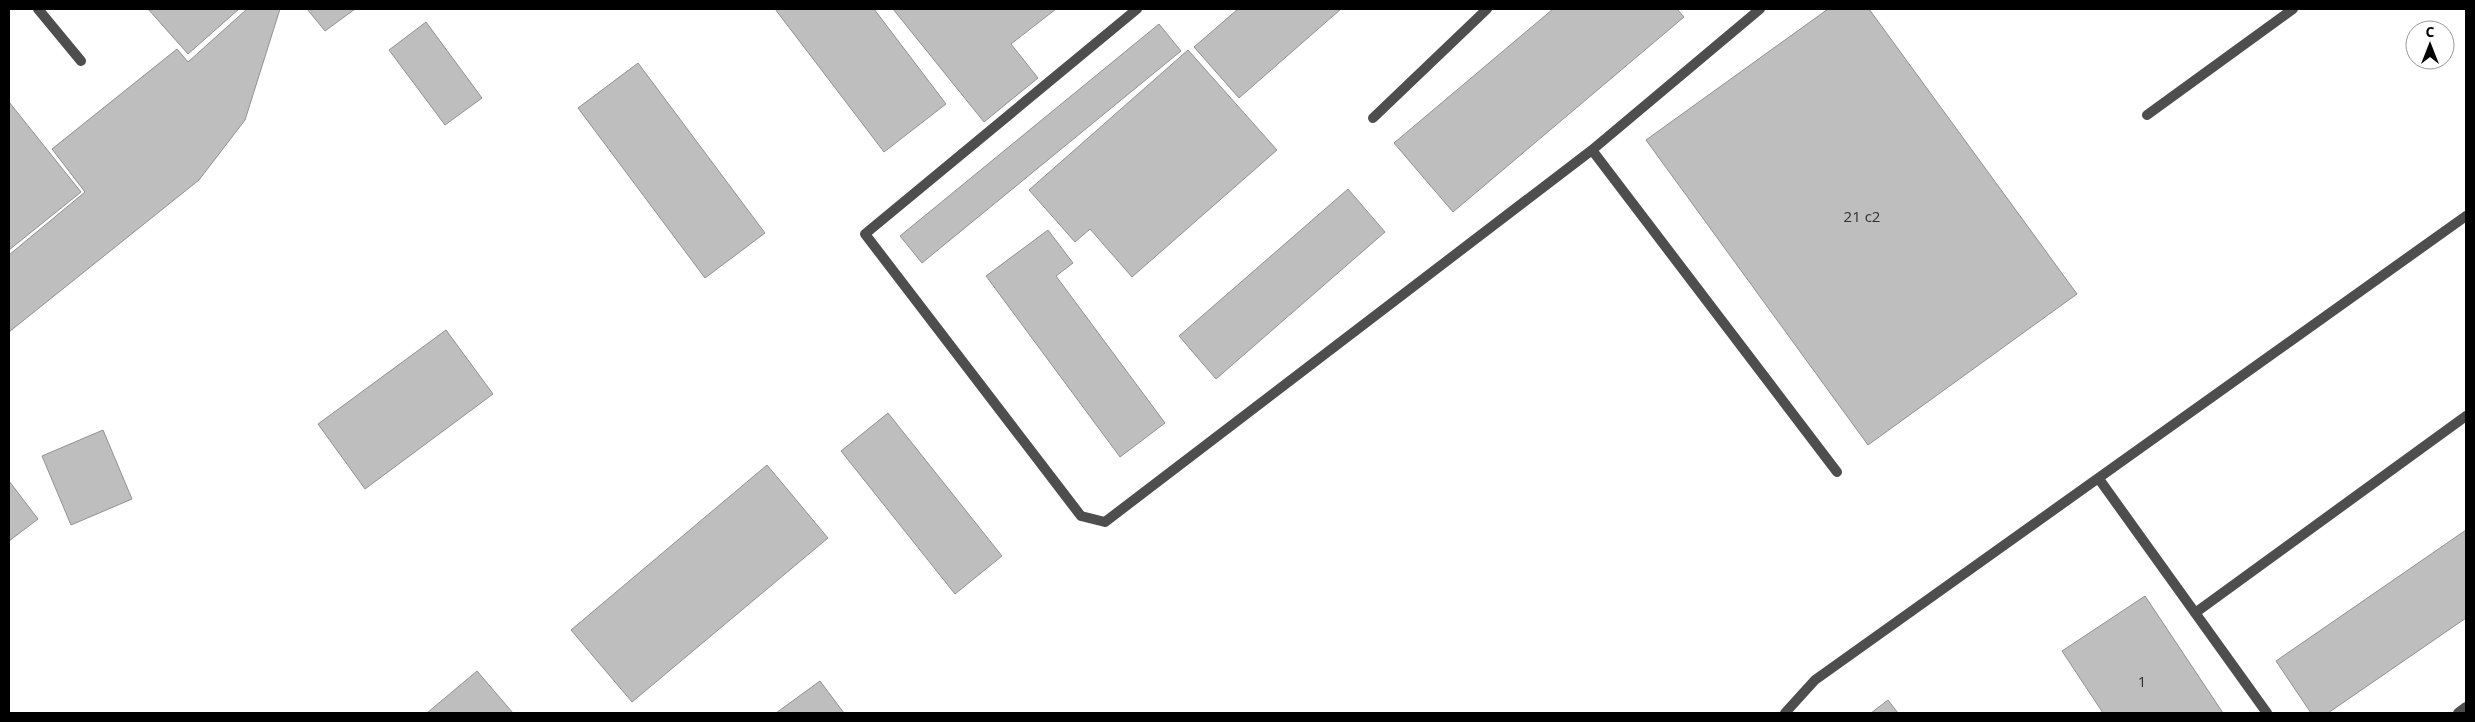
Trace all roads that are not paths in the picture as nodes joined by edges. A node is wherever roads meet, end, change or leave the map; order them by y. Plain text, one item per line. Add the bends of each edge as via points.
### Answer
1 (38, 9) edge
2 (1137, 9) edge
3 (1487, 9) edge
4 (1760, 9) edge
5 (2292, 9) edge
6 (81, 61) dead end
7 (2147, 114) dead end
8 (1372, 118) dead end
9 (1592, 150) junction
10 (2466, 216) edge
11 (2466, 416) edge
12 (1837, 472) dead end
13 (2099, 479) junction
14 (2195, 613) junction
15 (2466, 707) edge
16 (1785, 713) edge
17 (2267, 713) edge
18 (2458, 713) edge

1 - 6 lane
2 - 9 lane via 865,234 1080,516 1105,522
3 - 8 lane
4 - 9 lane
5 - 7 lane
9 - 12 lane
10 - 13 lane
11 - 14 lane
13 - 14 lane
13 - 16 lane via 1815,680
14 - 17 lane
15 - 18 lane

